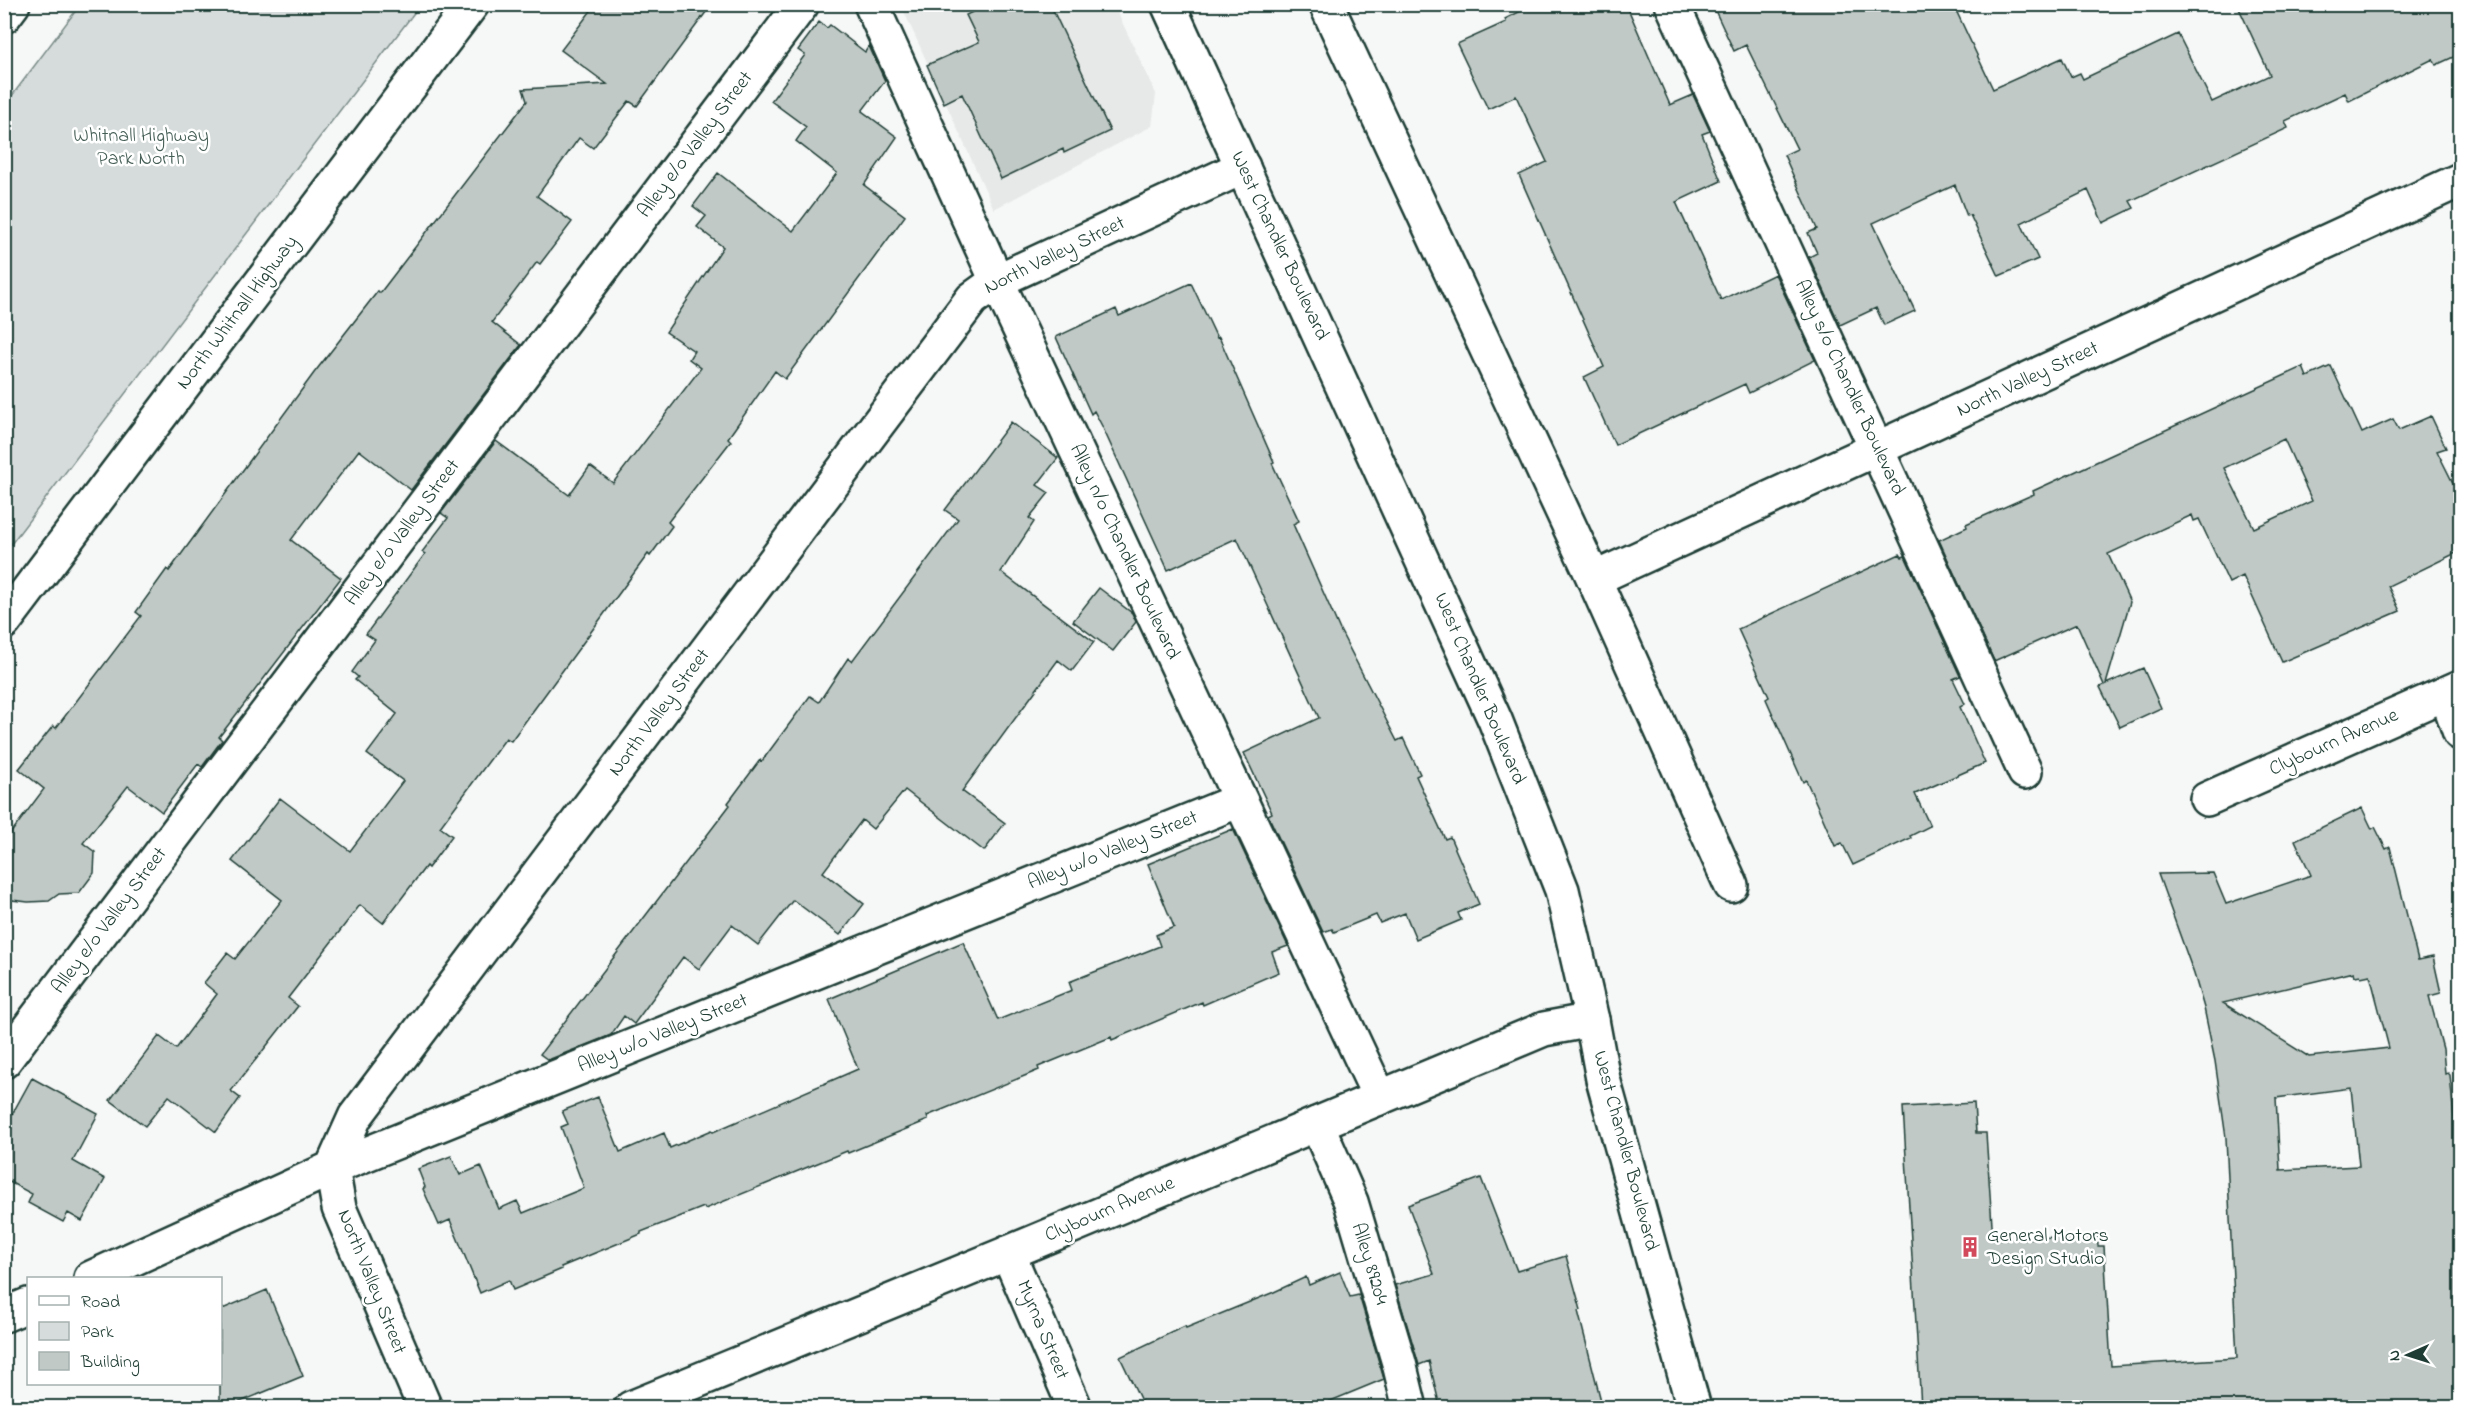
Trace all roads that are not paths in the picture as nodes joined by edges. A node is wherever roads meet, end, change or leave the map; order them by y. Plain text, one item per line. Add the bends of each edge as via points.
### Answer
1 (13, 4) edge
2 (472, 4) edge
3 (802, 4) edge
4 (871, 4) edge
5 (1168, 4) edge
6 (1672, 4) edge
7 (1330, 6) edge
8 (4, 16) edge
9 (1243, 167) junction
10 (2460, 180) edge
11 (997, 281) junction
12 (1878, 449) junction
13 (1594, 579) junction
14 (4, 621) edge
15 (2453, 690) edge
16 (2460, 733) edge
17 (2025, 772) dead end
18 (2207, 799) dead end
19 (1240, 800) junction
20 (1731, 885) dead end
21 (1592, 1020) junction
22 (4, 1061) edge
23 (1380, 1098) junction
24 (1317, 1124) junction
25 (332, 1168) junction
26 (1008, 1253) junction
27 (93, 1277) edge
28 (27, 1305) edge
29 (4, 1315) edge
30 (425, 1407) edge
31 (631, 1407) edge
32 (1075, 1407) edge
33 (1410, 1407) edge
34 (1694, 1407) edge

1 - 8 street
2 - 14 street, North Whitnall Highway
3 - 22 street, Alley e/o Valley Street
4 - 11 street, Alley n/o Chandler Boulevard
5 - 9 street, West Chandler Boulevard
6 - 12 street, Alley s/o Chandler Boulevard
7 - 13 street
9 - 11 street, North Valley Street
9 - 21 street, West Chandler Boulevard via 1495,720 1562,890
10 - 12 street, North Valley Street
11 - 19 street, Alley n/o Chandler Boulevard
11 - 25 street, North Valley Street via 972,299 355,1117
12 - 13 street, North Valley Street
12 - 17 street, Alley s/o Chandler Boulevard
13 - 20 street
15 - 16 street
15 - 18 street, Clybourn Avenue
19 - 23 street, Alley n/o Chandler Boulevard
19 - 25 street, Alley w/o Valley Street
21 - 23 street, Clybourn Avenue via 1544,1029
21 - 34 street, West Chandler Boulevard via 1603,1079
23 - 24 street, Clybourn Avenue
24 - 26 street, Clybourn Avenue
24 - 33 street, Alley 89204 via 1351,1202
25 - 27 street, Alley w/o Valley Street
25 - 30 street, North Valley Street via 339,1208
26 - 31 street, Clybourn Avenue
26 - 32 street, Myrna Street
28 - 29 street

